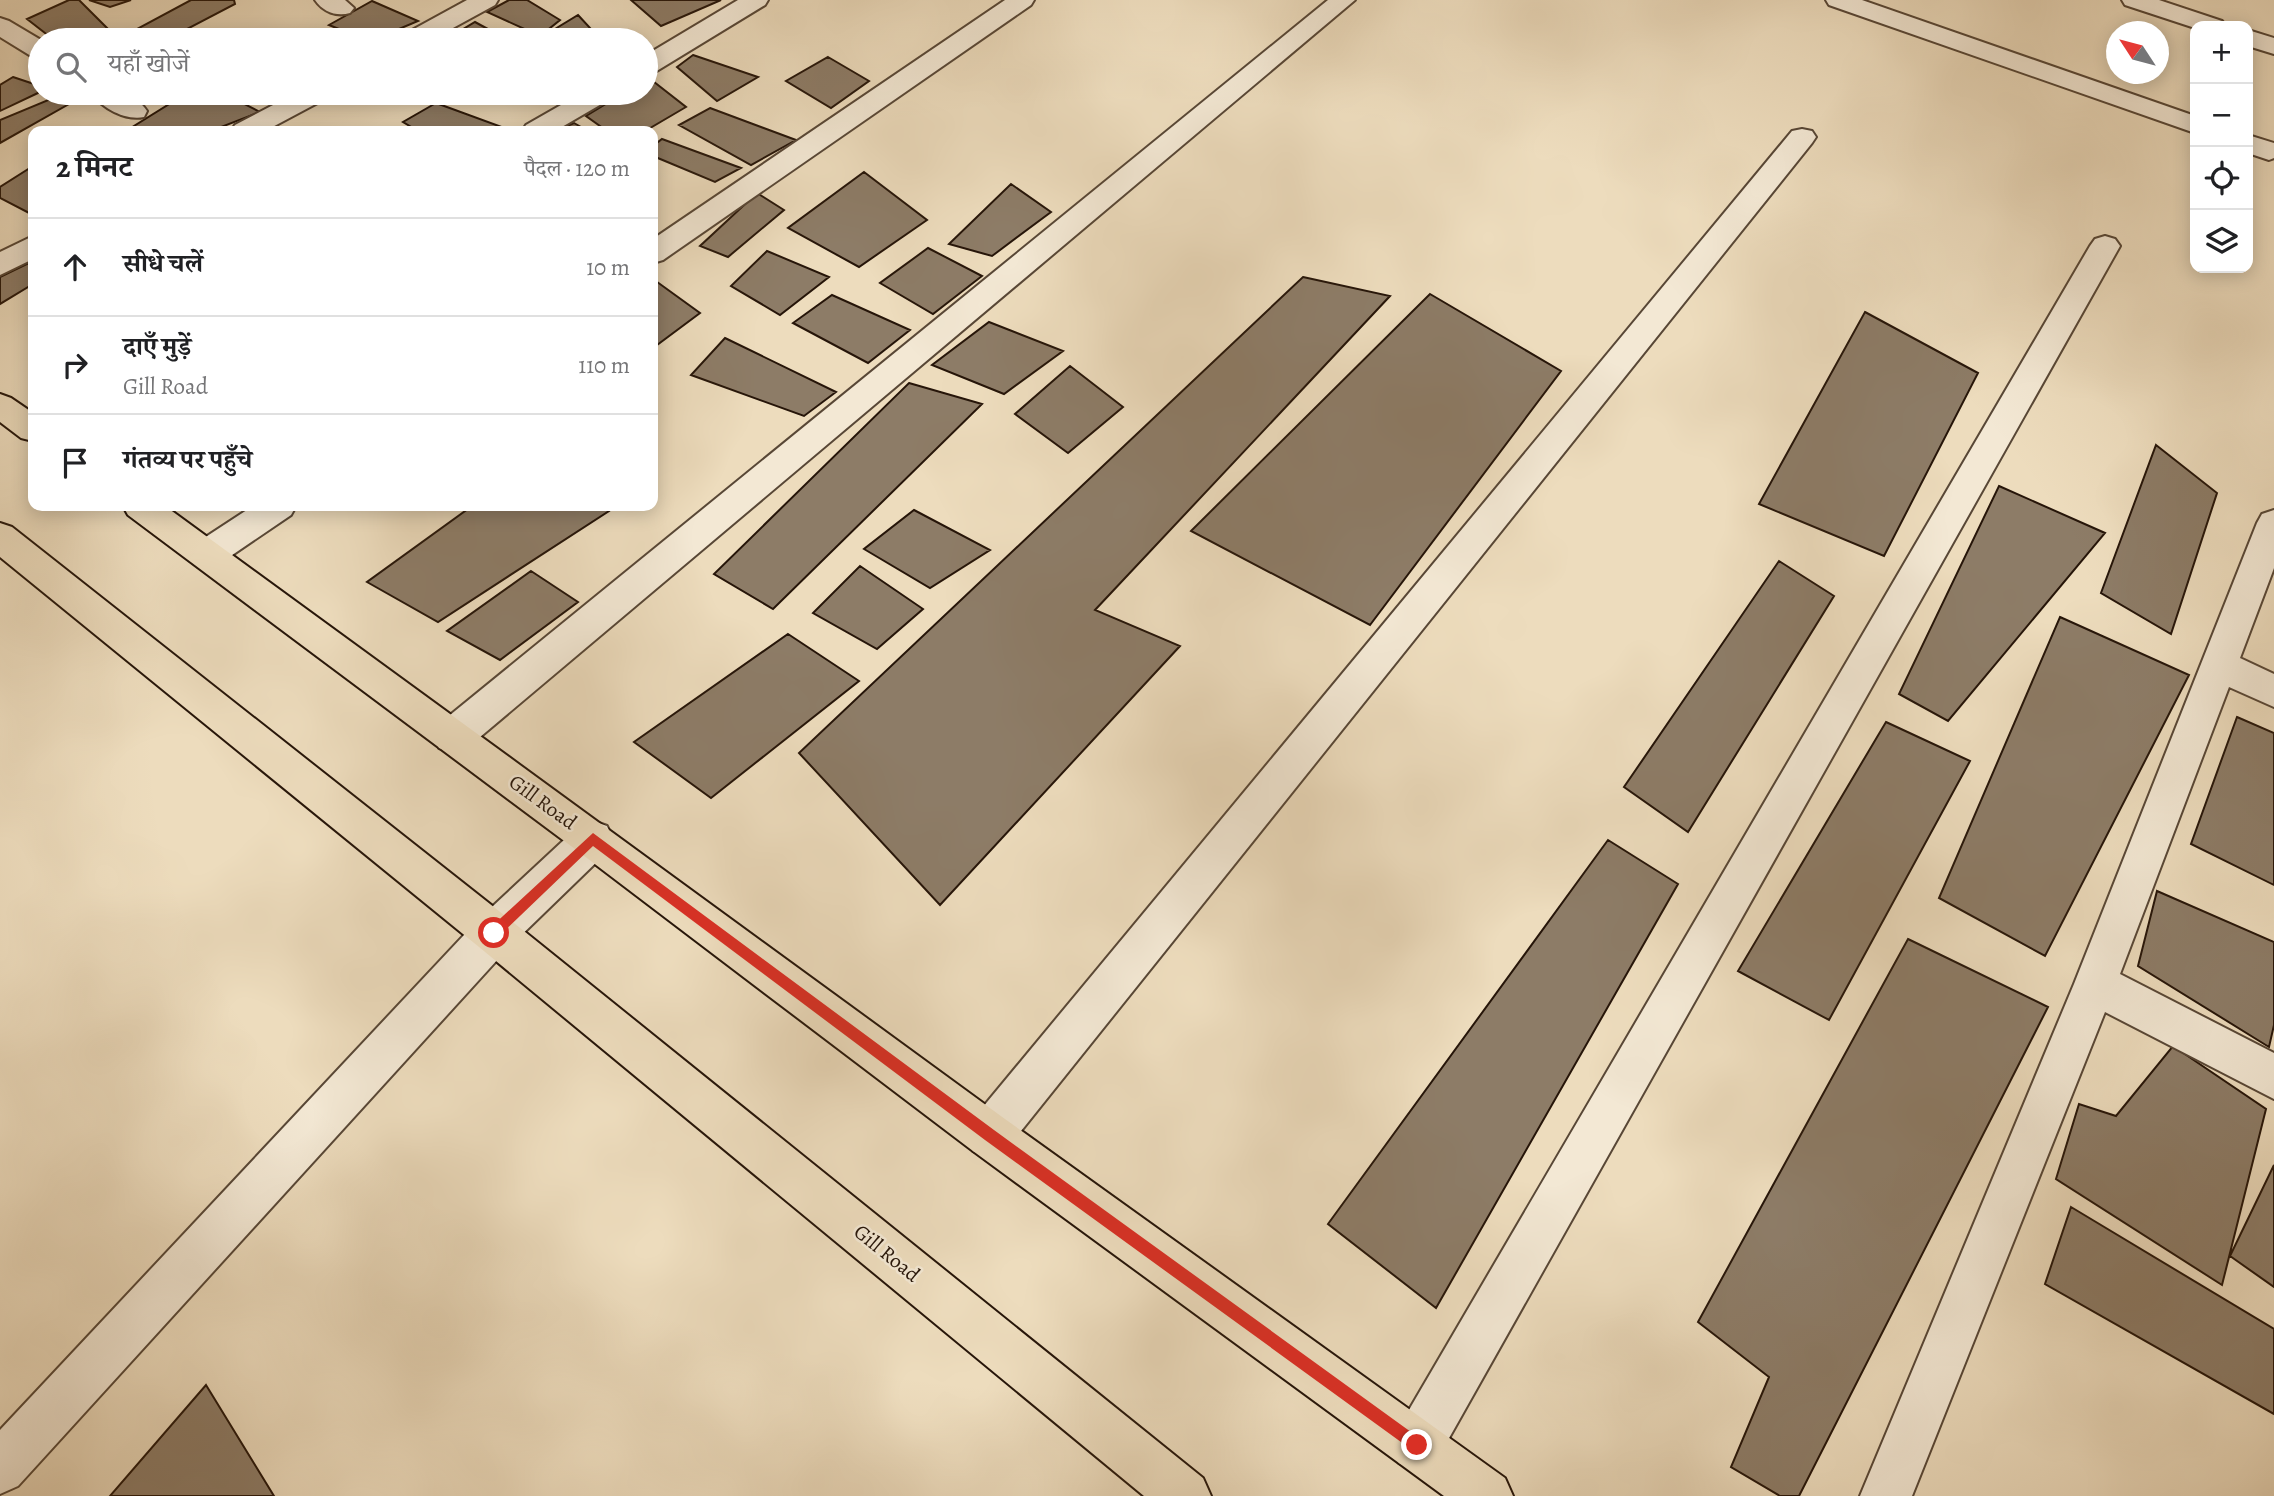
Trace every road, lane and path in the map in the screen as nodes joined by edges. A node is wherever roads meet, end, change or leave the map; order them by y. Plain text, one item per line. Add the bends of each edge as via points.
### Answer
1 (486, 0) edge
2 (756, 0) edge
3 (1343, 0) edge
4 (1838, 0) edge
5 (2134, 0) edge
6 (1000, 7) edge
7 (2, 12) edge
8 (2198, 21) edge
9 (434, 28) edge
10 (28, 39) edge
11 (2253, 40) edge
12 (2274, 46) edge
13 (658, 59) edge
14 (125, 105) edge
15 (294, 105) edge
16 (580, 105) edge
17 (134, 111) dead end
18 (2190, 123) edge
19 (254, 126) edge
20 (545, 126) edge
21 (1802, 137) dead end
22 (2105, 246) dead end
23 (28, 249) edge
24 (658, 249) edge
25 (0, 265) edge
26 (0, 406) edge
27 (28, 426) edge
28 (146, 511) edge
29 (272, 511) edge
30 (2274, 523) edge
31 (0, 537) edge
32 (207, 554) junction
33 (2218, 665) junction
34 (2274, 691) edge
35 (453, 736) junction
36 (593, 839) junction
37 (494, 933) junction
38 (2095, 984) junction
39 (2274, 1077) edge
40 (989, 1135) junction
41 (1417, 1445) junction
42 (0, 1468) edge
43 (1185, 1496) edge
44 (1488, 1496) edge
45 (1886, 1496) edge

1 - 9 street
2 - 13 street
3 - 35 street
4 - 18 street
5 - 8 street
6 - 24 street
7 - 10 street
11 - 12 street
14 - 17 street
15 - 19 street
16 - 20 street
21 - 40 street
22 - 41 street
23 - 25 street
26 - 27 main road
28 - 32 main road, Gill Road
29 - 32 street
30 - 33 street
31 - 37 main road, Gill Road
32 - 35 main road, Gill Road
33 - 34 street
33 - 38 street
35 - 36 main road, Gill Road
36 - 37 street
36 - 40 main road, Gill Road
37 - 42 street
37 - 43 main road, Gill Road
38 - 39 street
38 - 45 street
40 - 41 main road, Gill Road
41 - 44 main road, Gill Road

